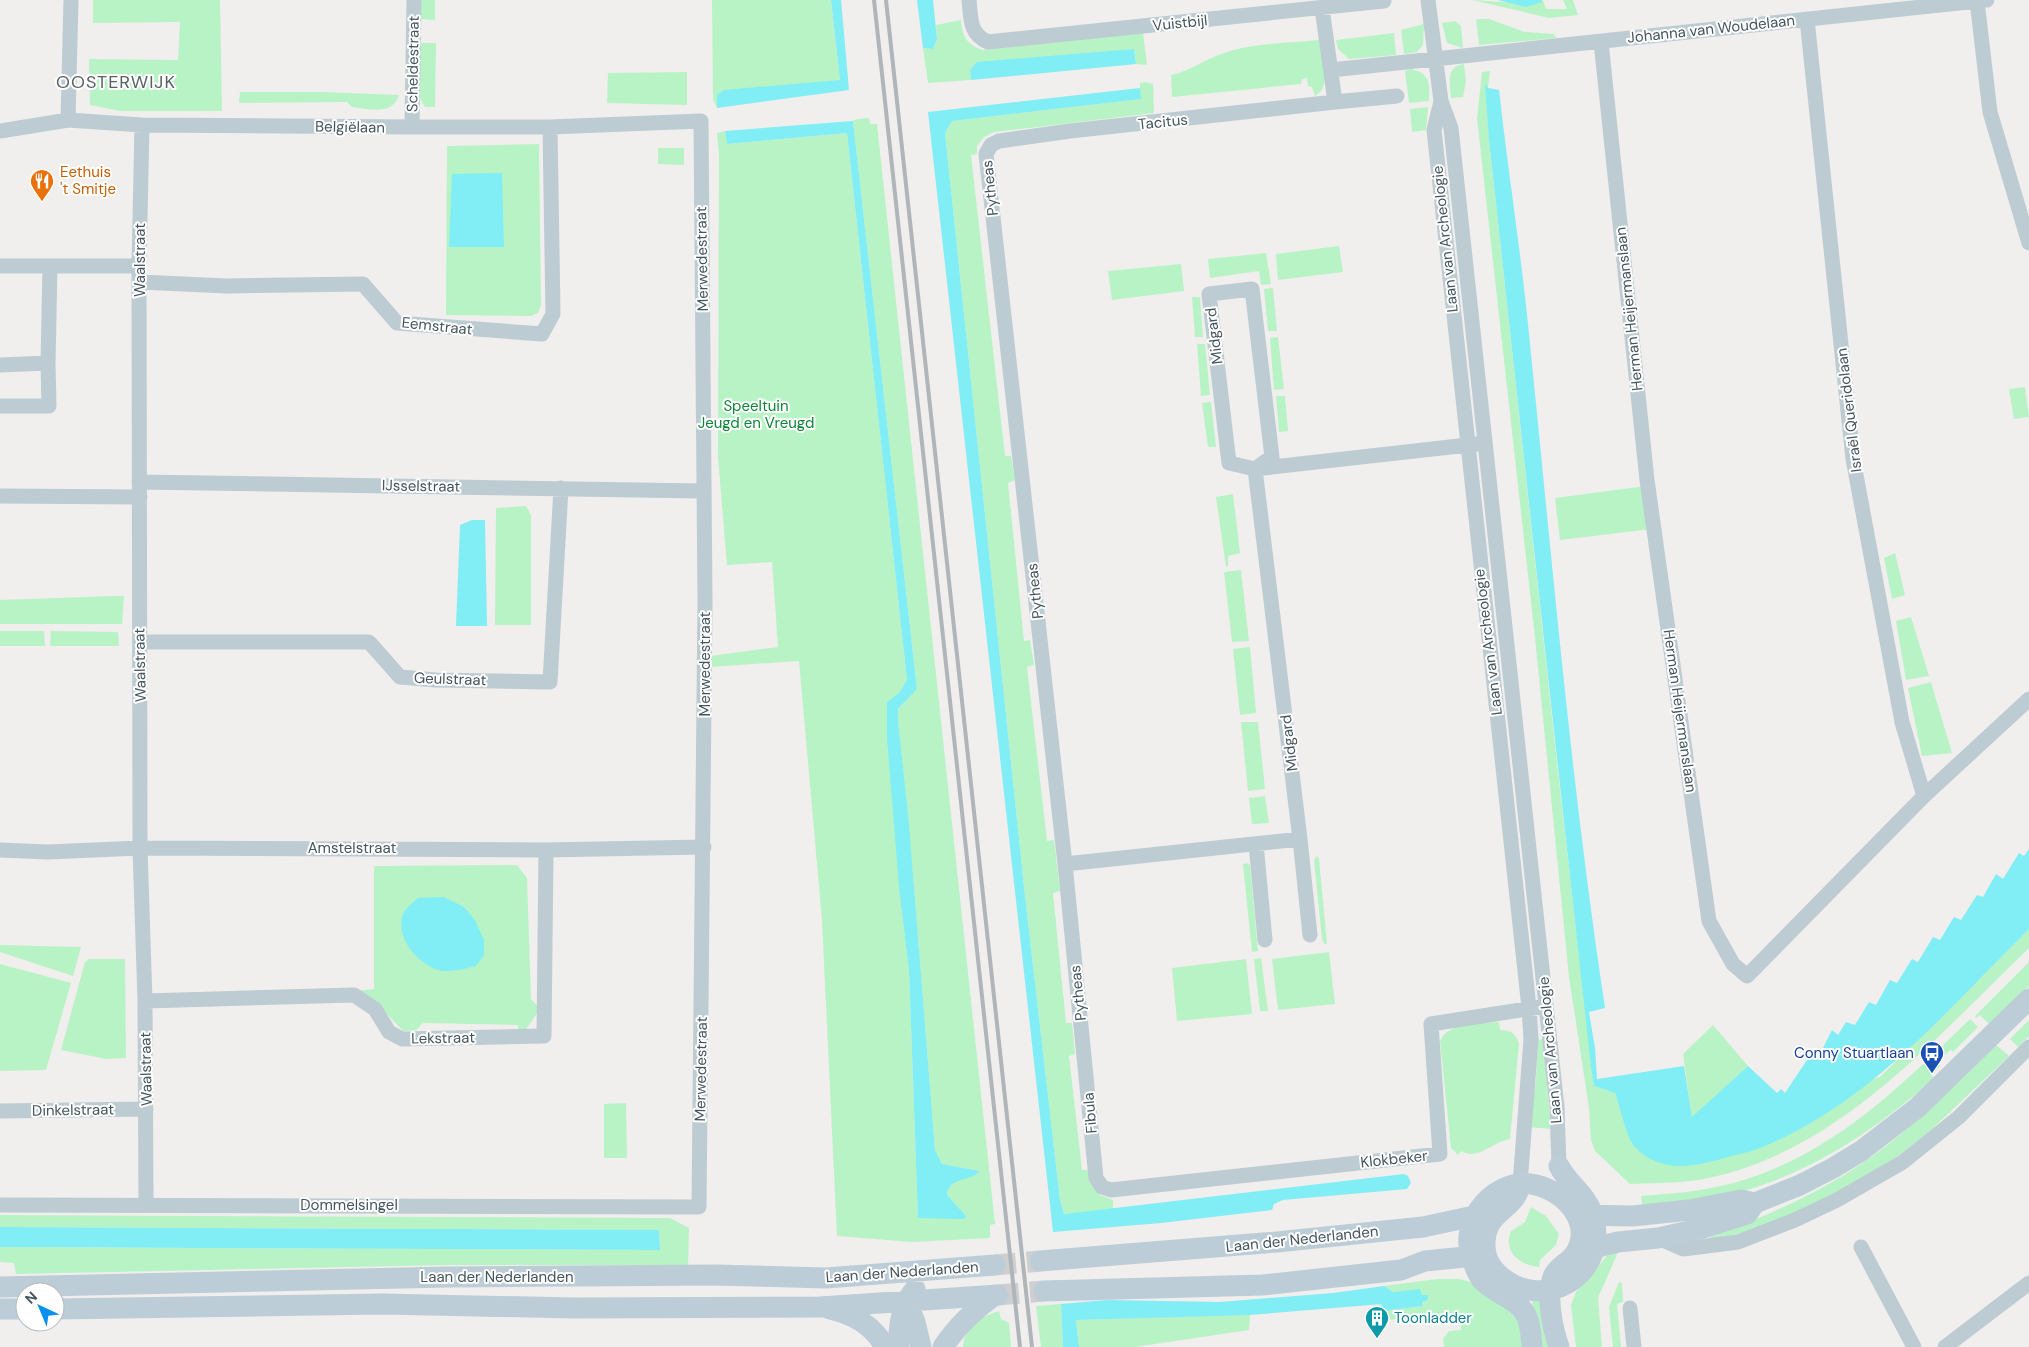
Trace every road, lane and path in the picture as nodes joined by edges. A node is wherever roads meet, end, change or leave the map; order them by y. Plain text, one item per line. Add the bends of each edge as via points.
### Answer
1 (71, 0) edge
2 (414, 0) edge
3 (969, 0) edge
4 (1428, 0) edge
5 (1982, 0) edge
6 (1384, 1) edge
7 (1322, 8) junction
8 (1807, 19) junction
9 (1601, 42) junction
10 (1436, 58) junction
11 (1331, 70) junction
12 (1397, 96) dead end
13 (1441, 101) junction
14 (1335, 102) junction
15 (68, 120) junction
16 (701, 121) joint
17 (142, 125) junction
18 (412, 127) junction
19 (550, 127) junction
20 (0, 131) edge
21 (991, 145) joint
22 (2029, 243) edge
23 (0, 266) edge
24 (50, 266) junction
25 (139, 266) junction
26 (140, 282) junction
27 (48, 363) junction
28 (0, 365) edge
29 (0, 406) edge
30 (1485, 442) junction
31 (1467, 445) junction
32 (1255, 469) junction
33 (561, 488) junction
34 (140, 490) junction
35 (702, 491) junction
36 (0, 496) edge
37 (141, 642) junction
38 (2029, 700) edge
39 (1924, 796) junction
40 (1300, 839) junction
41 (1256, 844) junction
42 (704, 847) junction
43 (140, 848) junction
44 (0, 850) edge
45 (546, 850) junction
46 (1065, 864) junction
47 (1310, 935) dead end
48 (1265, 940) dead end
49 (2029, 999) edge
50 (145, 1001) junction
51 (1546, 1006) junction
52 (1529, 1008) junction
53 (1083, 1038) joint
54 (2029, 1047) edge
55 (146, 1109) junction
56 (0, 1111) edge
57 (1559, 1166) joint
58 (1520, 1184) junction
59 (1102, 1187) joint
60 (146, 1204) junction
61 (1755, 1204) junction
62 (0, 1205) edge
63 (699, 1207) joint
64 (1585, 1215) junction
65 (1474, 1216) junction
66 (1658, 1238) junction
67 (1861, 1247) dead end
68 (1594, 1248) junction
69 (1040, 1261) tunnel mouth
70 (1478, 1261) junction
71 (995, 1266) tunnel mouth
72 (947, 1270) junction
73 (826, 1278) junction
74 (2029, 1283) edge
75 (0, 1287) edge
76 (1557, 1288) junction
77 (1044, 1291) tunnel mouth
78 (906, 1300) junction
79 (820, 1306) junction
80 (1630, 1308) dead end
81 (0, 1309) edge
82 (15, 1309) edge
83 (65, 1309) edge
84 (885, 1347) edge
85 (899, 1347) edge
86 (921, 1347) edge
87 (943, 1347) edge
88 (1532, 1347) edge
89 (1559, 1347) edge
90 (1564, 1347) edge
91 (1634, 1347) edge
92 (1914, 1347) edge
93 (1945, 1347) edge

1 - 15 street
2 - 18 street, Scheldestraat
3 - 7 street, Vuistbijl via 972,30 978,38 988,42
4 - 10 street, Laan van Archeologie
5 - 8 street, Johanna van Woudelaan
5 - 22 street via 1990,112
6 - 7 street, Vuistbijl
7 - 11 street
8 - 9 street, Johanna van Woudelaan
8 - 39 street, Israël Queridolaan via 1853,458 1902,722
9 - 10 street, Johanna van Woudelaan
9 - 39 street, Herman Heijermanslaan via 1647,480 1709,921 1733,964 1747,976
10 - 11 street
10 - 13 street, Laan van Archeologie
11 - 14 street
12 - 14 street, Tacitus
13 - 30 street, Laan van Archeologie via 1451,128
13 - 31 street, Laan van Archeologie via 1434,130
14 - 21 street, Tacitus via 1070,131 999,141
15 - 17 street, Belgiëlaan
15 - 20 street, Belgiëlaan
16 - 19 street, Belgiëlaan
16 - 35 street, Merwedestraat
17 - 18 street, Belgiëlaan
17 - 25 street, Waalstraat
18 - 19 street, Belgiëlaan
19 - 26 street, Eemstraat via 553,314 542,334 397,323 363,284 226,286
21 - 46 street, Pytheas via 986,154
23 - 24 street
24 - 25 street
24 - 27 street
25 - 26 street, Waalstraat
26 - 34 street, Waalstraat
27 - 28 street
27 - 29 street via 49,406
30 - 31 street, Midgard
30 - 51 street, Laan van Archeologie
31 - 32 street, Midgard
31 - 52 street, Laan van Archeologie
32 - 32 street, Midgard via 1272,457 1252,289 1209,294 1228,463
32 - 40 street, Midgard
33 - 34 street, IJsselstraat
33 - 35 street, IJsselstraat
33 - 37 street, Geulstraat via 550,682 400,677 369,642
34 - 36 street, IJsselstraat
34 - 37 street, Waalstraat
35 - 42 street, Merwedestraat
37 - 43 street, Waalstraat
38 - 39 street, Herman Heijermanslaan
40 - 41 street
40 - 47 street, Midgard
41 - 46 street
41 - 48 street
42 - 45 street, Amstelstraat
42 - 63 street, Merwedestraat
43 - 44 street, Amstelstraat via 48,852
43 - 45 street, Amstelstraat
43 - 50 street, Waalstraat
45 - 50 street, Lekstraat via 544,1036 402,1039 389,1032 375,1009 354,995
46 - 53 street, Pytheas
49 - 61 main road via 1888,1132 1832,1168
50 - 55 street, Waalstraat
51 - 52 street, Klokbeker
51 - 57 street, Laan van Archeologie via 1557,1107
52 - 58 street, Laan van Archeologie via 1531,1039
52 - 59 street, Klokbeker via 1431,1024 1440,1154 1111,1190
53 - 59 street, Fibula via 1096,1178
54 - 66 street via 1959,1117 1903,1162 1837,1200 1738,1242 1683,1249
55 - 56 street, Dinkelstraat
55 - 60 street, Waalstraat
57 - 64 main road via 1585,1198
58 - 64 main road via 1547,1188
58 - 65 main road via 1502,1189
58 - 70 main road via 1514,1200 1489,1223
60 - 62 street, Dommelsingel
60 - 63 street, Dommelsingel
61 - 64 main road via 1741,1200 1656,1215
61 - 66 main road via 1747,1214
64 - 68 main road
64 - 76 main road via 1580,1244 1574,1256 1554,1274
65 - 69 main road, Laan der Nederlanden via 1422,1227
65 - 70 main road via 1468,1238
66 - 68 main road
67 - 92 street
68 - 76 main road via 1586,1267
70 - 76 main road via 1518,1288 1541,1292
70 - 77 main road via 1425,1262 1401,1270 1263,1285
70 - 88 main road via 1494,1290 1520,1308 1527,1317
71 - 72 main road, Laan der Nederlanden
72 - 73 main road, Laan der Nederlanden
72 - 78 main road via 919,1284
73 - 75 main road, Laan der Nederlanden via 459,1277
73 - 78 main road via 884,1288
74 - 93 street
76 - 89 main road via 1555,1336
76 - 90 main road
78 - 79 main road, Laan der Nederlanden
78 - 85 main road via 898,1335
78 - 86 main road
78 - 87 main road, Laan der Nederlanden via 996,1295 975,1310
79 - 83 main road, Laan der Nederlanden via 574,1308 383,1304
79 - 84 main road via 849,1313 867,1324
80 - 91 street
81 - 82 main road

